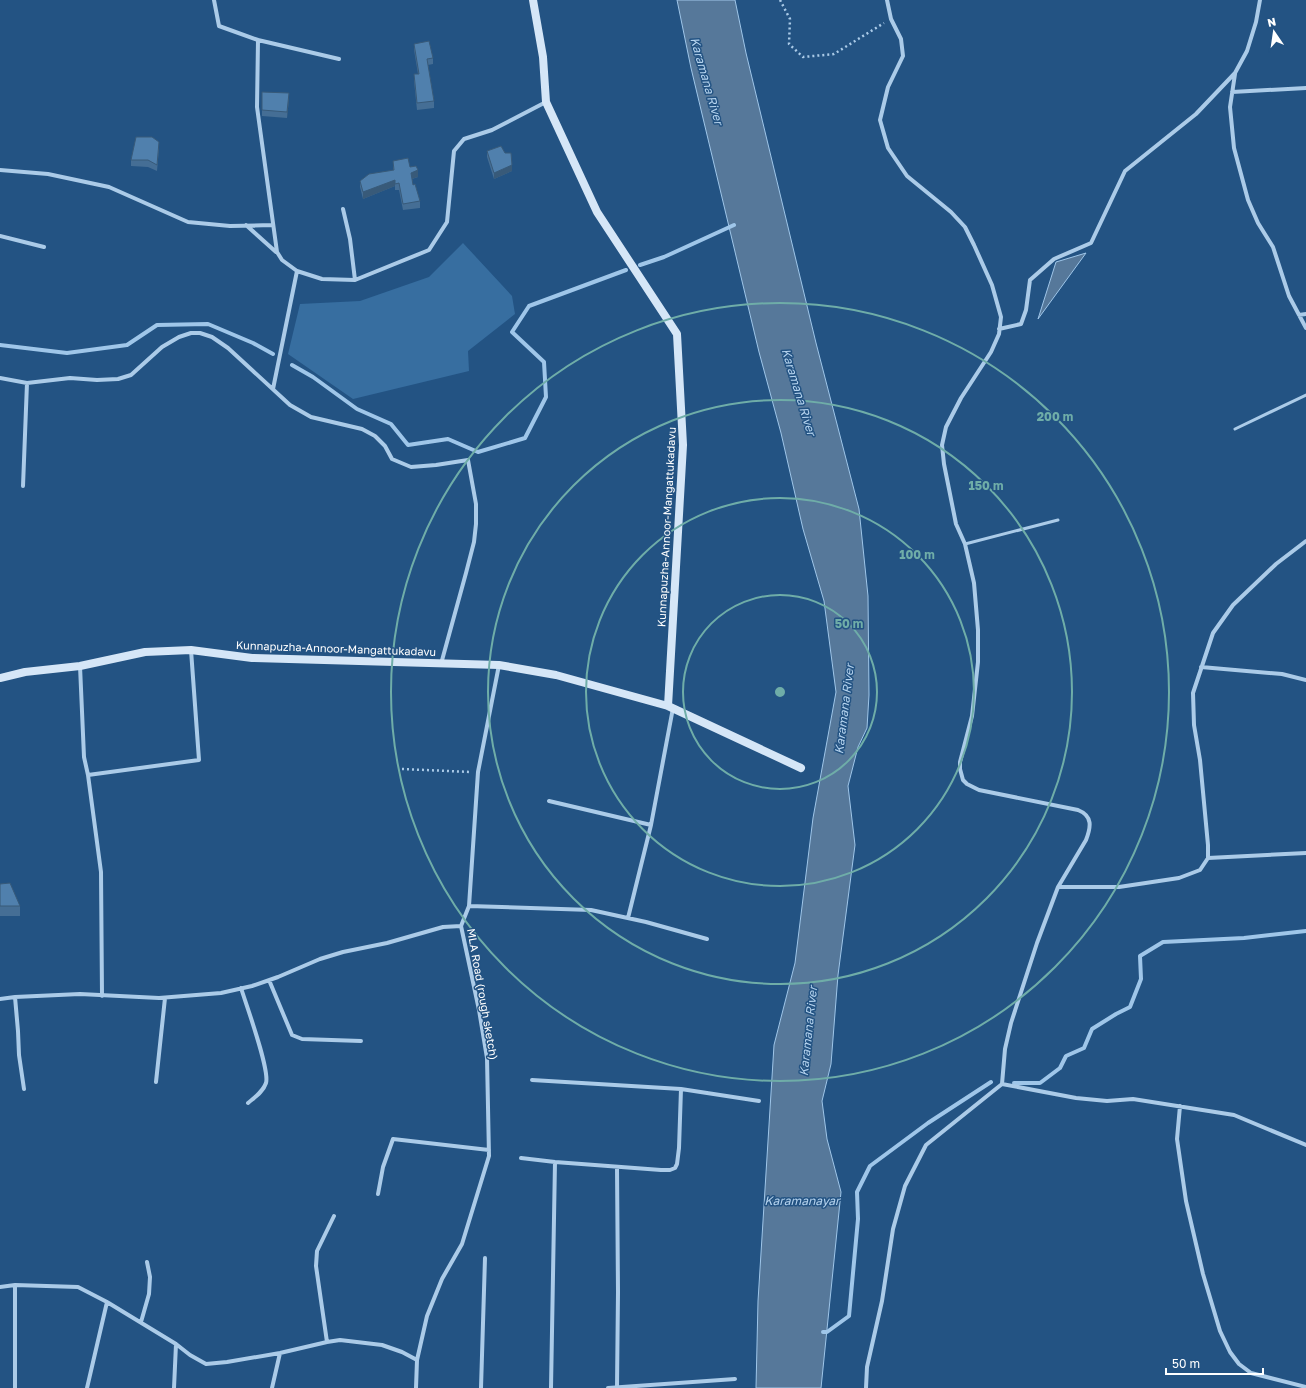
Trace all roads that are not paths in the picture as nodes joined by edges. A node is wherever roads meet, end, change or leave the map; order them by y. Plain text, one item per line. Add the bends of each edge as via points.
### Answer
1 (214, 0) edge
2 (533, 0) edge
3 (887, 0) edge
4 (1260, 0) edge
5 (258, 40) junction
6 (339, 59) dead end
7 (1235, 73) junction
8 (1306, 88) edge
9 (1232, 92) junction
10 (546, 102) junction
11 (0, 170) edge
12 (343, 209) dead end
13 (246, 225) junction
14 (272, 225) junction
15 (0, 236) edge
16 (44, 247) dead end
17 (277, 252) junction
18 (297, 271) junction
19 (355, 280) junction
20 (1306, 314) edge
21 (1299, 315) junction
22 (1306, 328) edge
23 (1000, 329) junction
24 (0, 378) edge
25 (27, 383) junction
26 (273, 389) junction
27 (1306, 395) edge
28 (1235, 430) dead end
29 (23, 486) dead end
30 (1058, 520) dead end
31 (1306, 541) edge
32 (965, 544) junction
33 (191, 650) junction
34 (441, 664) junction
35 (499, 665) junction
36 (80, 666) junction
37 (1201, 668) junction
38 (0, 678) edge
39 (1306, 680) edge
40 (671, 707) junction
41 (801, 768) dead end
42 (88, 775) junction
43 (550, 801) dead end
44 (651, 825) junction
45 (1306, 853) edge
46 (1208, 858) junction
47 (1058, 887) junction
48 (469, 906) junction
49 (628, 918) junction
50 (461, 926) junction
51 (707, 939) dead end
52 (269, 980) junction
53 (241, 988) junction
54 (102, 996) junction
55 (15, 997) junction
56 (166, 998) junction
57 (0, 999) edge
58 (361, 1041) dead end
59 (532, 1080) dead end
60 (156, 1082) dead end
61 (1002, 1084) junction
62 (24, 1089) dead end
63 (681, 1089) junction
64 (759, 1101) dead end
65 (248, 1103) dead end
66 (1180, 1106) junction
67 (1306, 1145) edge
68 (489, 1150) junction
69 (521, 1158) dead end
70 (555, 1162) junction
71 (618, 1167) junction
72 (378, 1194) dead end
73 (334, 1216) dead end
74 (485, 1258) dead end
75 (147, 1262) dead end
76 (15, 1286) junction
77 (0, 1287) edge
78 (107, 1302) junction
79 (140, 1322) junction
80 (327, 1342) junction
81 (176, 1344) junction
82 (280, 1353) junction
83 (417, 1360) junction
84 (735, 1379) dead end
85 (1306, 1386) edge
86 (617, 1387) edge
87 (15, 1388) edge
88 (87, 1388) edge
89 (174, 1388) edge
90 (272, 1388) edge
91 (416, 1388) edge
92 (481, 1388) edge
93 (551, 1388) edge
94 (608, 1388) edge
95 (866, 1388) edge

1 - 5 street via 219,26
2 - 10 street, Kunnapuzha-Annoor-Mangattukadavu via 543,57
3 - 23 street via 891,19 901,39 903,56 888,87 880,120 888,148 907,176 951,212 965,227 992,285 1001,317
4 - 7 street via 1247,51
5 - 6 street
5 - 14 street via 257,107
7 - 9 street
7 - 23 street via 1196,114 1125,171 1091,243 1054,259 1030,280 1026,310 1021,324
8 - 9 street
9 - 21 street via 1230,107 1234,148 1248,200 1273,247 1289,296
10 - 19 street via 492,130 464,139 454,151 447,222 429,250
10 - 40 street, Kunnapuzha-Annoor-Mangattukadavu via 596,212 677,334 683,445
11 - 13 street via 48,174 109,187 188,222
12 - 19 street
13 - 14 street
13 - 17 street
14 - 17 street
15 - 16 street
17 - 18 street via 282,260
18 - 19 street via 322,279
18 - 26 street
20 - 21 street
21 - 22 street
23 - 32 street via 991,352 961,398 946,427 942,445 956,524
24 - 25 street
25 - 26 street via 70,378 118,379 131,375 162,347 179,337 200,333 212,337 228,348
25 - 29 street
26 - 34 street via 290,405 311,417 362,429 375,436 392,458 411,467 436,466 468,460 476,504 474,542
27 - 28 lane
30 - 32 lane
31 - 37 street via 1276,564 1232,605 1213,633
32 - 47 street via 974,583 978,662 972,716 960,762 960,773 967,784 979,790 1084,812 1090,822 1086,840
33 - 34 street, Kunnapuzha-Annoor-Mangattukadavu via 252,658
33 - 36 street, Kunnapuzha-Annoor-Mangattukadavu via 145,652
33 - 42 street via 199,760
34 - 35 street, Kunnapuzha-Annoor-Mangattukadavu
35 - 40 street, Kunnapuzha-Annoor-Mangattukadavu via 556,675
35 - 48 street, MLA Road (rough sketch) via 478,772
36 - 38 street, Kunnapuzha-Annoor-Mangattukadavu via 25,672
36 - 42 street via 84,757
37 - 39 street via 1282,674
37 - 46 street via 1193,694 1193,710
40 - 41 street, Kunnapuzha-Annoor-Mangattukadavu
40 - 44 street
42 - 54 street via 101,872
43 - 44 street
44 - 49 street
45 - 46 street
46 - 47 street via 1200,870 1179,878 1119,886
47 - 61 street via 1010,1023
48 - 49 street via 591,910
48 - 50 street, MLA Road (rough sketch)
49 - 51 street
50 - 52 street via 443,927 343,952
50 - 68 street, MLA Road (rough sketch) via 487,1058
52 - 53 street
52 - 58 street via 292,1035 302,1039
53 - 56 street via 221,993
53 - 65 street via 264,1063 267,1082 261,1093
54 - 55 street via 80,994
54 - 56 street
55 - 57 street
55 - 62 street via 18,1055
56 - 60 street
59 - 63 street
61 - 66 street via 1076,1098 1107,1101 1133,1099
61 - 95 street via 926,1145 905,1186 893,1229 882,1301 867,1367
63 - 64 street
63 - 71 street via 679,1148 675,1168 661,1170
66 - 67 street via 1234,1115
66 - 85 street via 1177,1139 1186,1201 1203,1274 1220,1331 1230,1352 1239,1364 1251,1373
68 - 72 street via 393,1139 383,1167
68 - 83 street, MLA Road (rough sketch) via 462,1244 442,1279 427,1316
69 - 70 street
70 - 71 street
70 - 93 street
71 - 86 street
73 - 80 street via 317,1251 316,1266
74 - 92 street
75 - 79 street via 150,1277 149,1294
76 - 77 street
76 - 78 street via 78,1287
76 - 87 street
78 - 79 street
78 - 88 street
79 - 81 street
80 - 82 street
80 - 83 street via 340,1340 382,1345
81 - 82 street via 206,1364
81 - 89 street
82 - 90 street
83 - 91 street, MLA Road (rough sketch)
84 - 86 street
86 - 94 street

